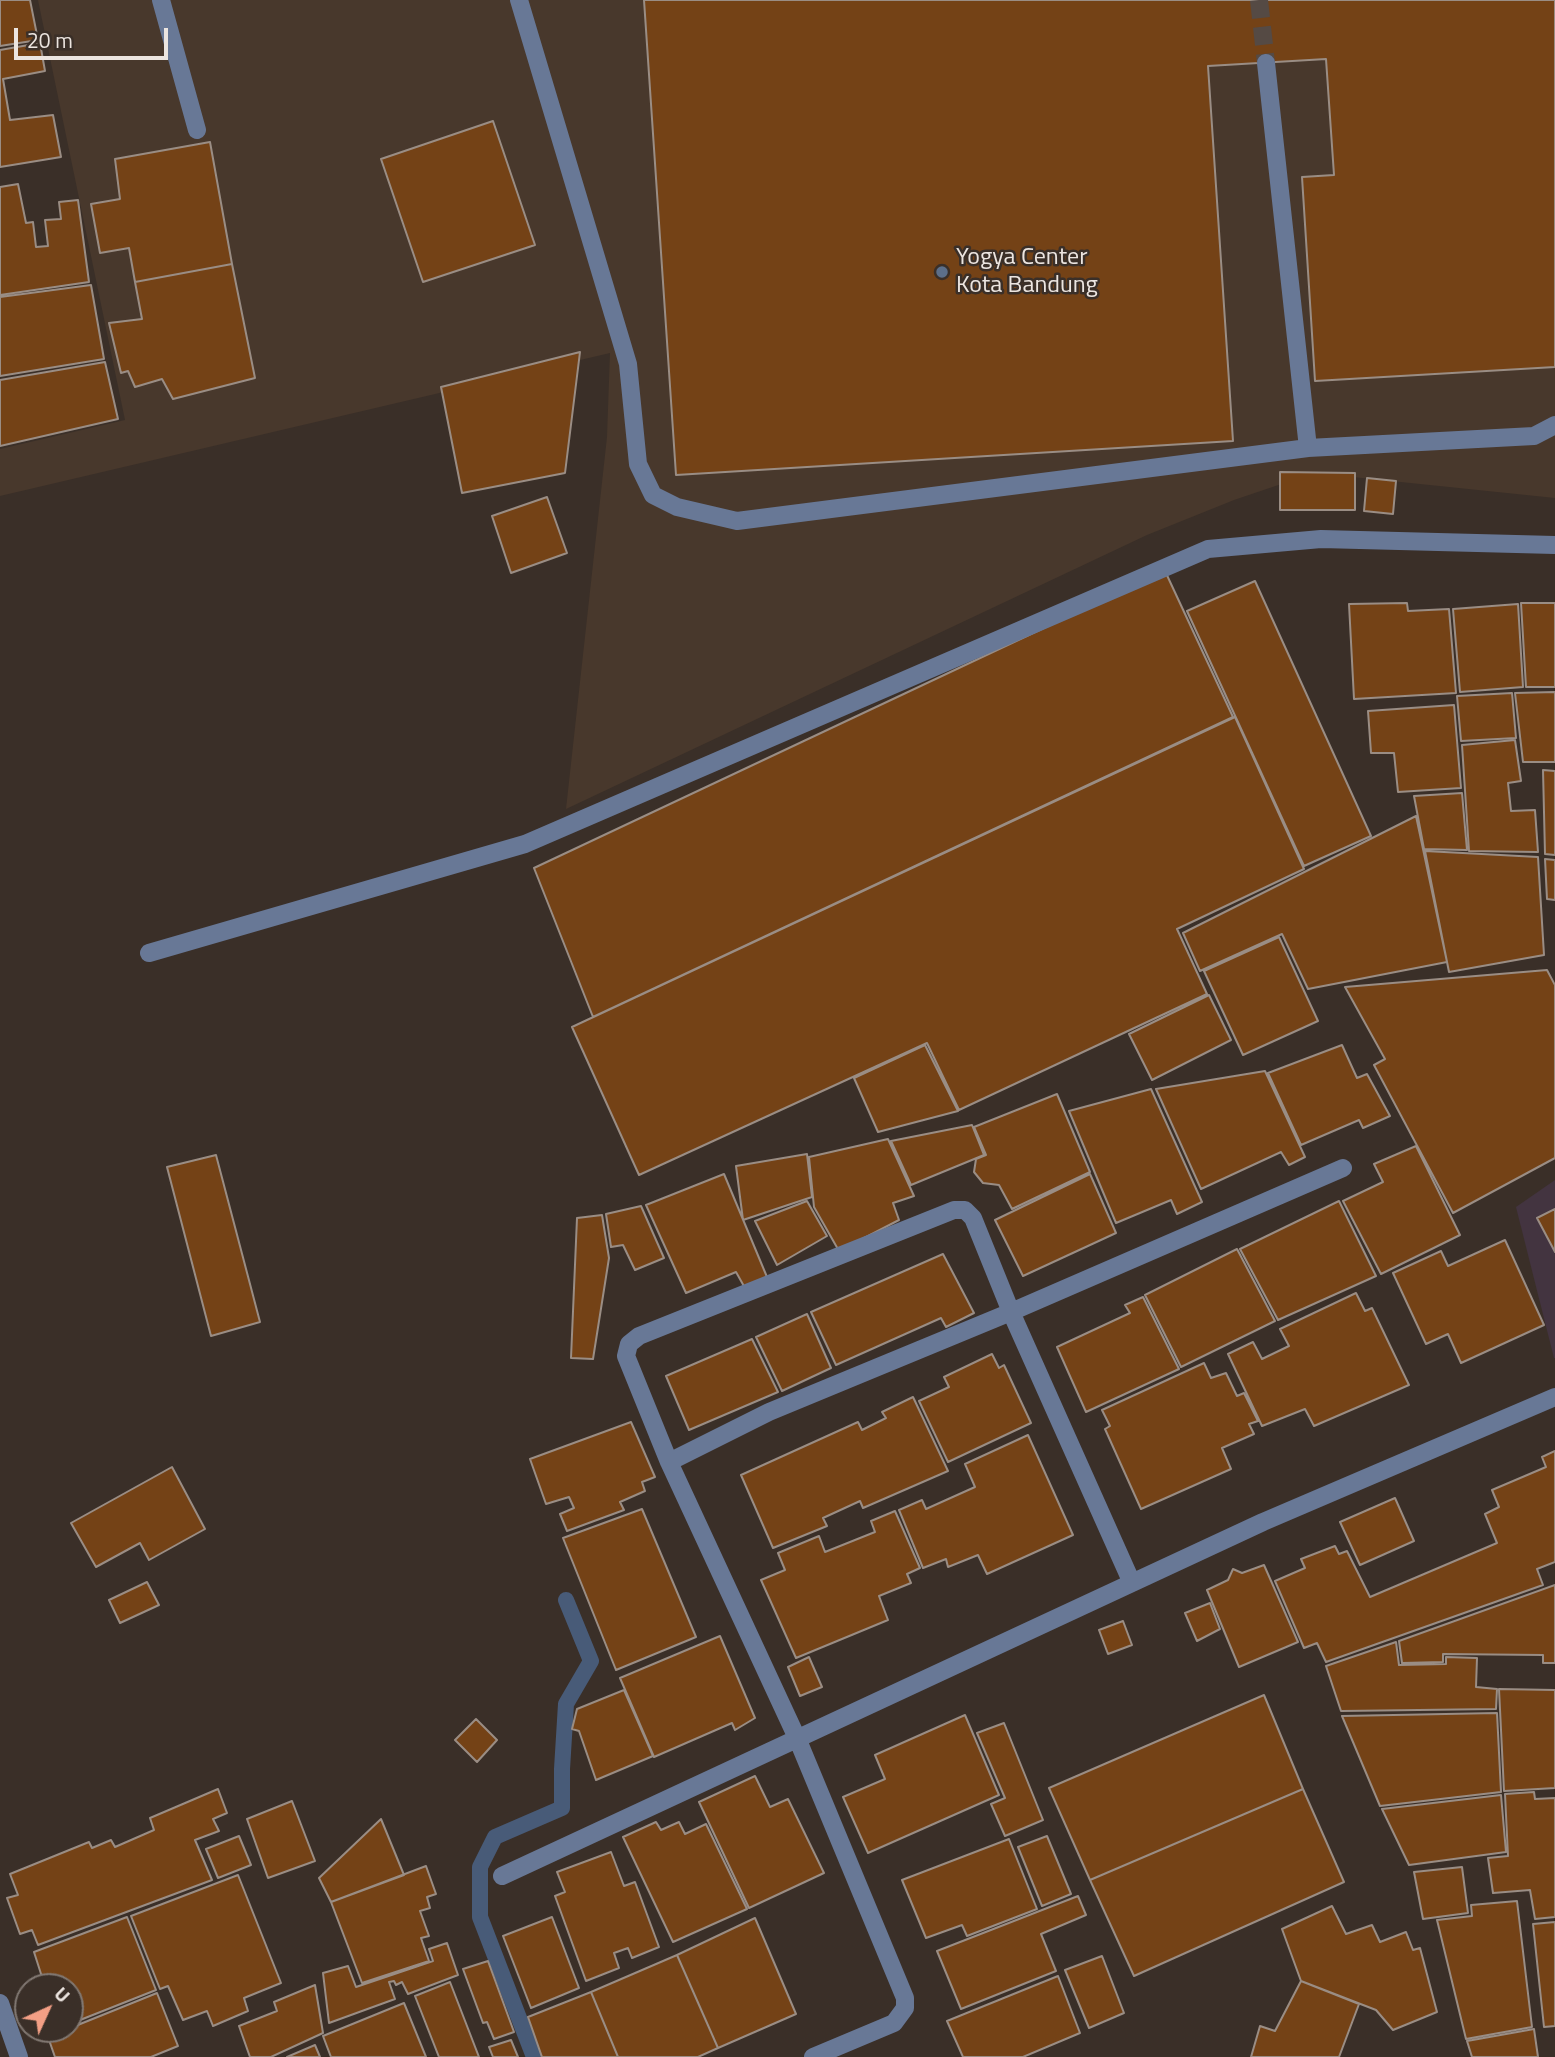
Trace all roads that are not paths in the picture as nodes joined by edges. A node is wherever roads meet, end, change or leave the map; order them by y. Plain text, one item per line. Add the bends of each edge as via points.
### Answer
1 (161, 0) edge
2 (519, 0) edge
3 (1266, 63) tunnel mouth
4 (197, 130) dead end
5 (1555, 425) edge
6 (1308, 447) junction
7 (1555, 545) edge
8 (149, 953) dead end
9 (1343, 1168) dead end
10 (1012, 1312) junction
11 (1555, 1397) edge
12 (669, 1462) junction
13 (1132, 1583) junction
14 (797, 1738) junction
15 (502, 1876) dead end
16 (0, 2003) edge
17 (19, 2057) edge
18 (813, 2057) edge

1 - 4 street
2 - 6 street via 628,364 638,464 653,495 677,507 737,521
3 - 6 street
5 - 6 street via 1534,436
7 - 8 street via 1321,539 1208,549 525,844
9 - 10 street
10 - 12 street via 769,1412
10 - 12 street via 973,1218 965,1210 954,1210 639,1336 629,1344 626,1356
10 - 13 street
11 - 13 street
12 - 14 street
13 - 14 street
14 - 15 street
14 - 18 street via 905,1998 905,2008 894,2023
16 - 17 street

